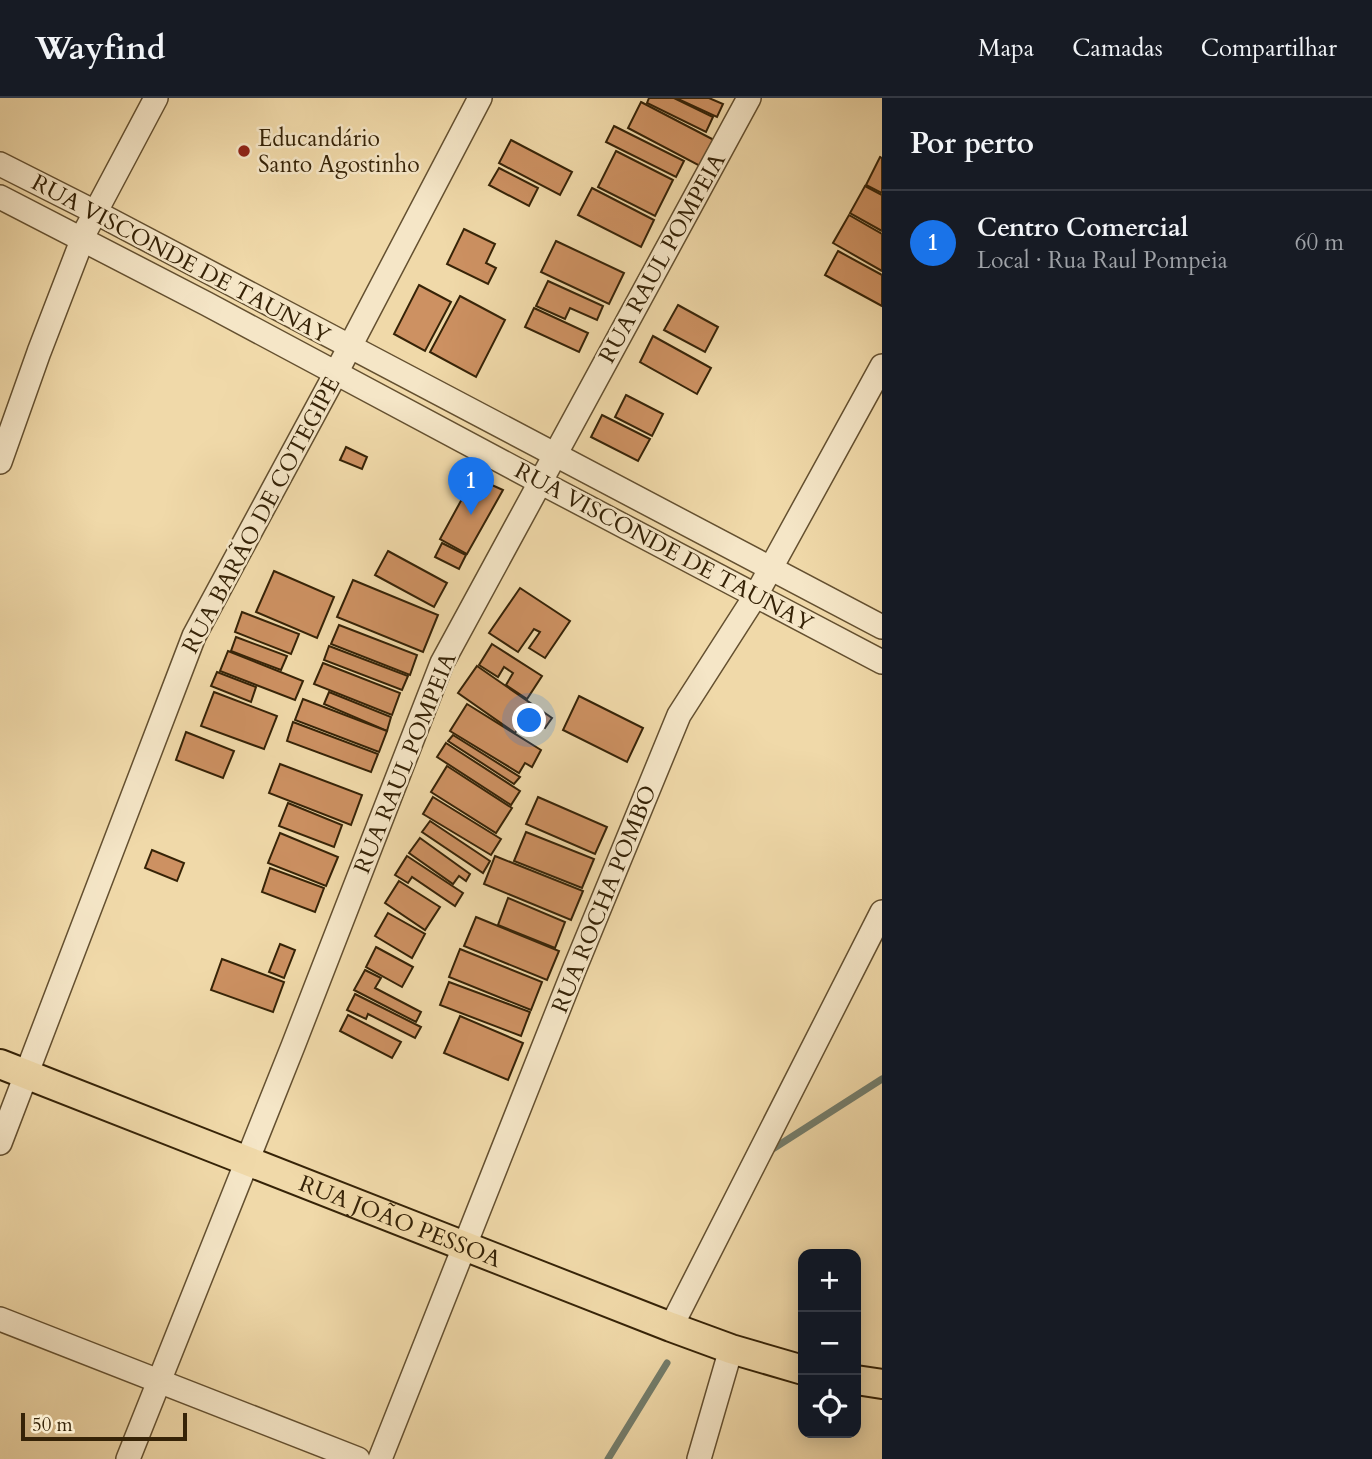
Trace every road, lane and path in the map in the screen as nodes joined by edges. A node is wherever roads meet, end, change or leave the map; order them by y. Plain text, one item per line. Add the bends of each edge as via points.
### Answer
1 (156, 98) edge
2 (480, 98) edge
3 (749, 98) edge
4 (0, 164) edge
5 (0, 197) edge
6 (95, 212) junction
7 (83, 239) junction
8 (349, 348) junction
9 (882, 366) edge
10 (336, 373) junction
11 (555, 456) junction
12 (0, 462) edge
13 (540, 482) junction
14 (771, 569) junction
15 (756, 595) junction
16 (882, 627) edge
17 (882, 662) edge
18 (882, 912) edge
19 (0, 1063) edge
20 (27, 1074) junction
21 (0, 1143) edge
22 (247, 1161) junction
23 (466, 1245) junction
24 (0, 1319) edge
25 (671, 1327) junction
26 (731, 1349) junction
27 (798, 1369) edge
28 (159, 1379) junction
29 (861, 1381) edge
30 (882, 1384) edge
31 (128, 1459) edge
32 (358, 1459) edge
33 (380, 1459) edge
34 (699, 1459) edge

1 - 6 street
2 - 8 street, RUA BARÃO DE COTEGIPE
3 - 11 street, RUA RAUL POMPEIA
4 - 6 street, RUA VISCONDE DE TAUNAY
5 - 7 street, RUA VISCONDE DE TAUNAY
6 - 7 street
6 - 8 street, RUA VISCONDE DE TAUNAY
7 - 10 street, RUA VISCONDE DE TAUNAY
7 - 12 street
8 - 10 street, RUA BARÃO DE COTEGIPE
8 - 11 street, RUA VISCONDE DE TAUNAY
9 - 14 street, RUA ROCHA POMBO
10 - 13 street, RUA VISCONDE DE TAUNAY
10 - 20 street, RUA BARÃO DE COTEGIPE via 194,636
11 - 13 street, RUA RAUL POMPEIA
11 - 14 street, RUA VISCONDE DE TAUNAY
13 - 15 street, RUA VISCONDE DE TAUNAY
13 - 22 street, RUA RAUL POMPEIA via 442,663
14 - 15 street, RUA ROCHA POMBO
14 - 16 street, RUA VISCONDE DE TAUNAY
15 - 17 street, RUA VISCONDE DE TAUNAY
15 - 23 street, RUA ROCHA POMBO via 679,715
18 - 25 street
19 - 20 main road, RUA JOÃO PESSOA
20 - 21 street, RUA BARÃO DE COTEGIPE
20 - 22 main road, RUA JOÃO PESSOA
22 - 23 main road, RUA JOÃO PESSOA
22 - 28 street, RUA RAUL POMPEIA
23 - 25 main road, RUA JOÃO PESSOA
23 - 33 street, RUA ROCHA POMBO
24 - 28 street
25 - 26 main road, RUA JOÃO PESSOA
26 - 27 main road, RUA JOÃO PESSOA
26 - 34 street
28 - 31 street, RUA RAUL POMPEIA
28 - 32 street
29 - 30 main road

